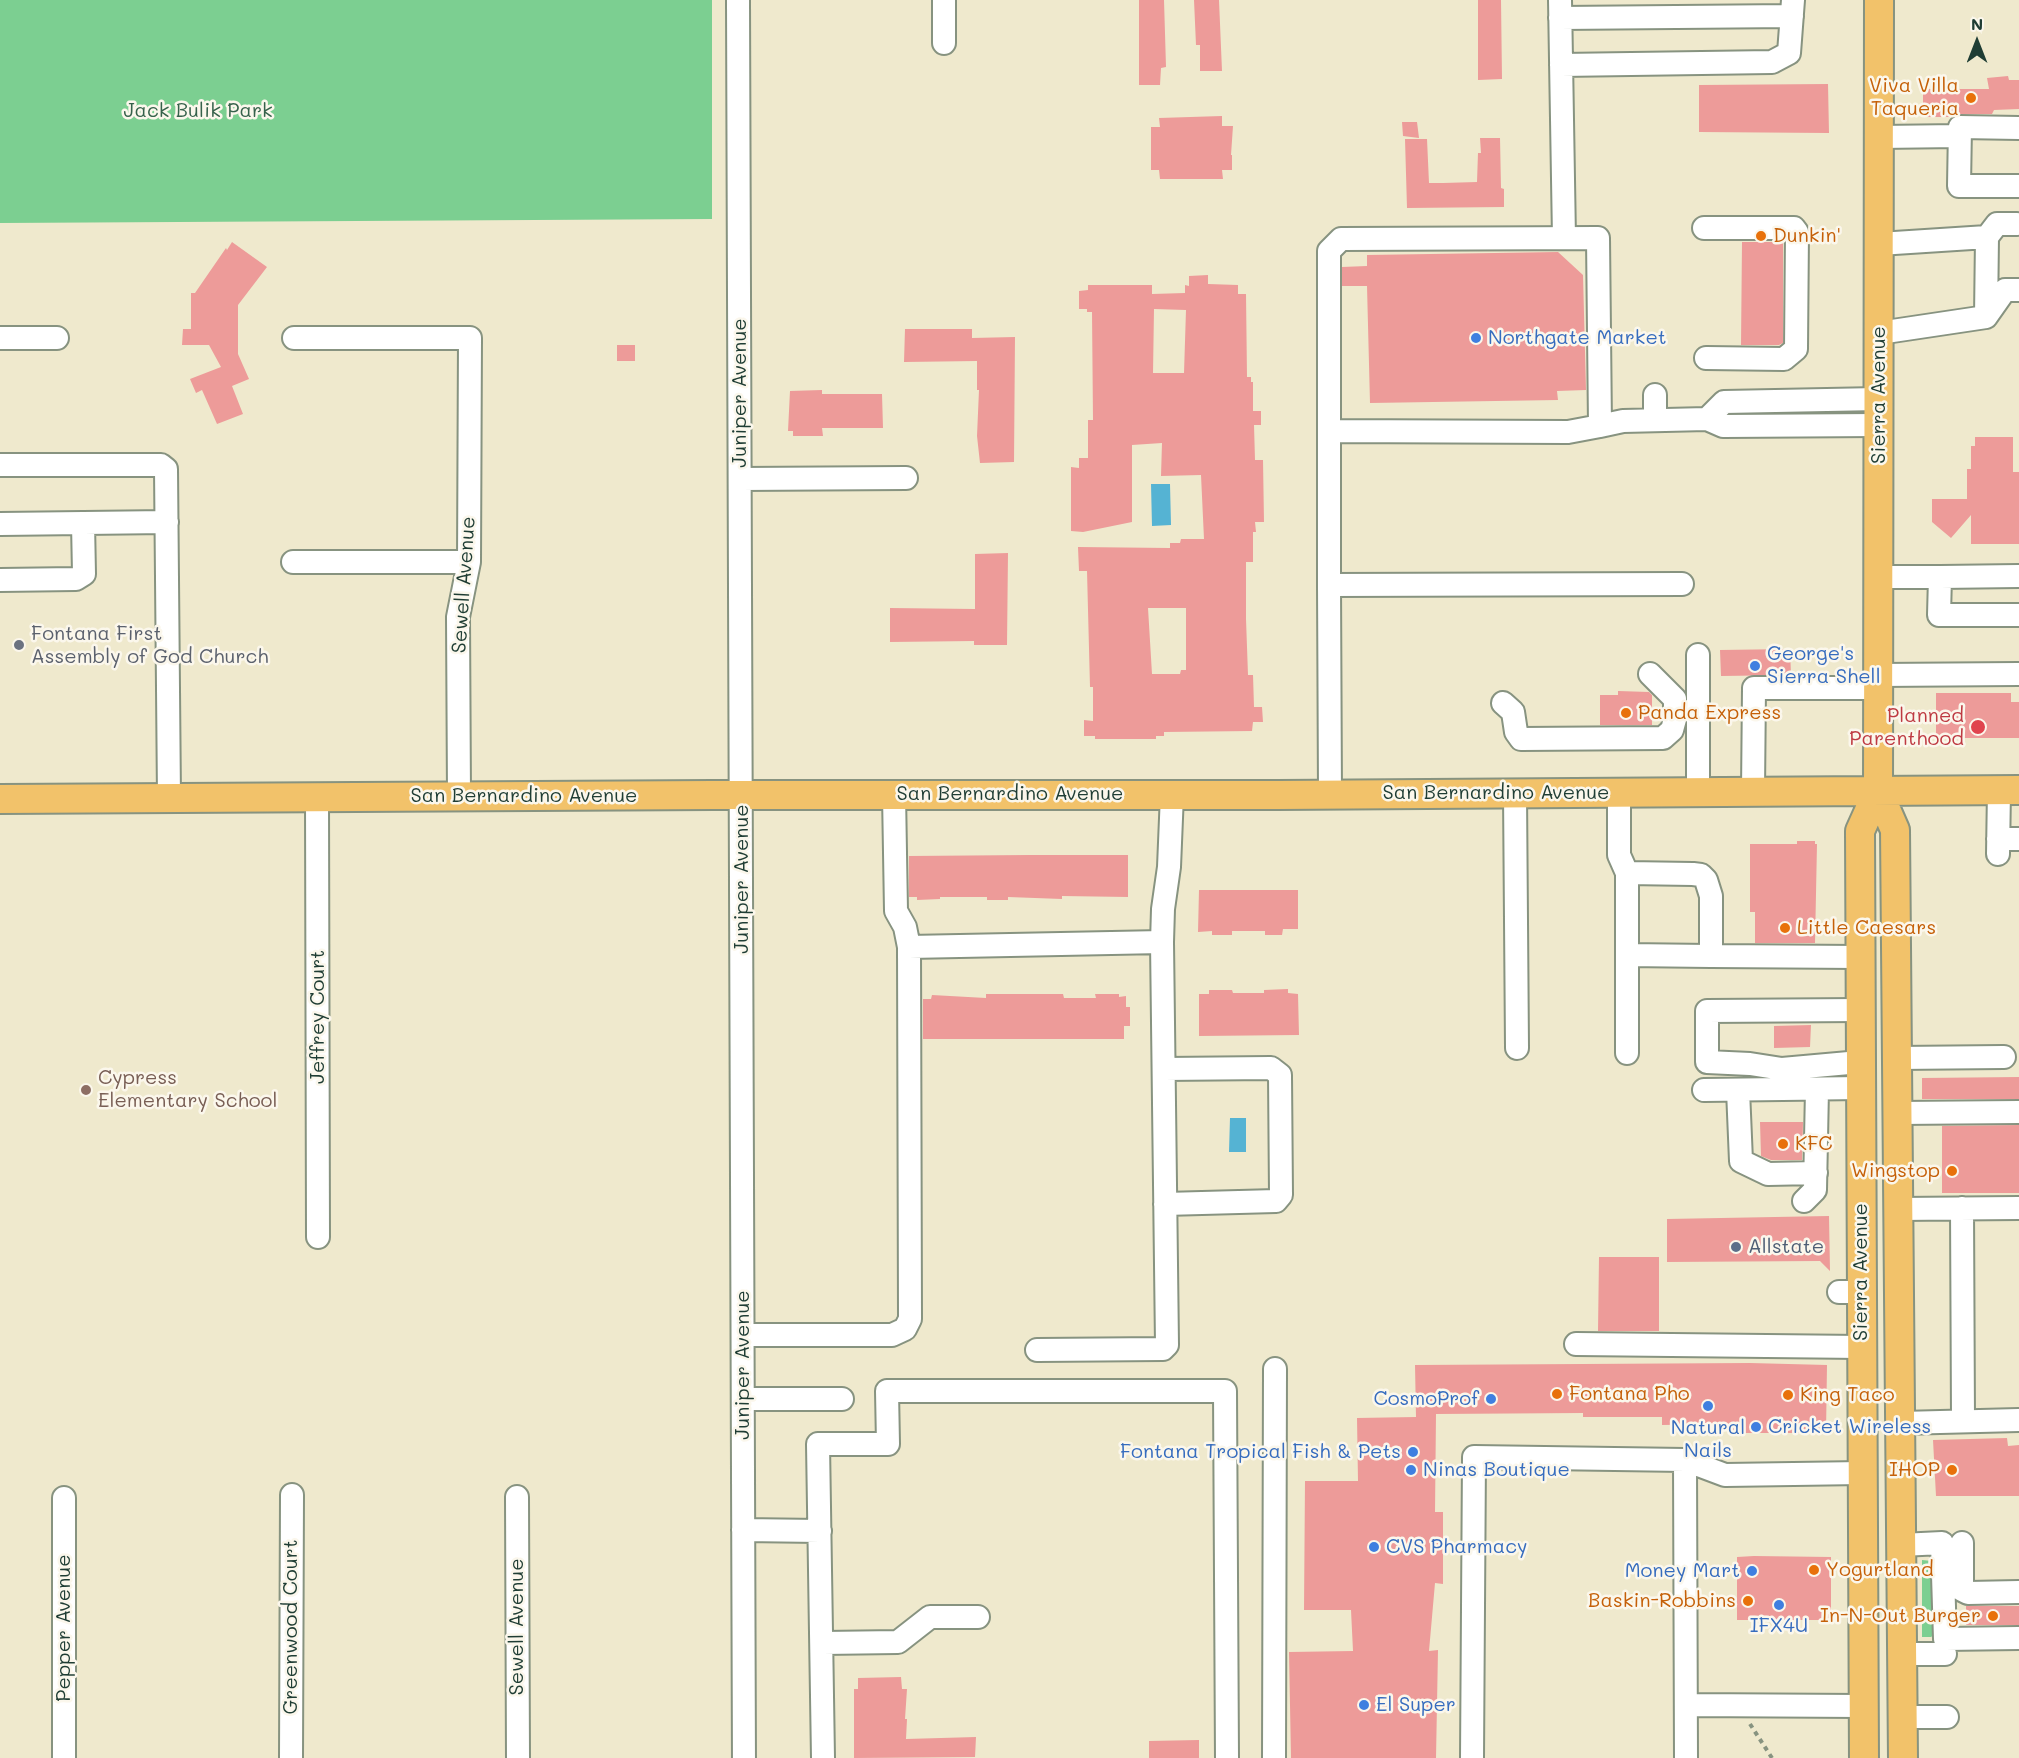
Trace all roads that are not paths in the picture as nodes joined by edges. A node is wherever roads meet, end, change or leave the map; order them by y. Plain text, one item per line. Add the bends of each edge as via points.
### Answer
1 (738, 0) edge
2 (944, 0) edge
3 (1879, 0) edge
4 (1624, 8) edge
5 (1792, 8) edge
6 (1560, 9) edge
7 (944, 43) dead end
8 (1561, 65) junction
9 (2019, 128) edge
10 (1959, 136) junction
11 (1879, 137) junction
12 (2019, 186) edge
13 (2017, 224) dead end
14 (1704, 228) dead end
15 (1987, 237) junction
16 (1564, 238) junction
17 (1880, 244) junction
18 (2019, 290) edge
19 (1986, 317) junction
20 (1879, 333) junction
21 (0, 338) edge
22 (57, 338) dead end
23 (294, 338) dead end
24 (1706, 358) dead end
25 (1655, 395) dead end
26 (1878, 412) junction
27 (1655, 420) junction
28 (1600, 426) junction
29 (1329, 431) junction
30 (0, 465) edge
31 (906, 478) dead end
32 (740, 479) junction
33 (167, 522) junction
34 (83, 523) junction
35 (0, 524) edge
36 (293, 562) dead end
37 (469, 562) junction
38 (2019, 576) edge
39 (1878, 577) junction
40 (1940, 577) junction
41 (0, 580) edge
42 (1682, 584) dead end
43 (1329, 585) junction
44 (2019, 615) edge
45 (1698, 655) dead end
46 (1650, 674) dead end
47 (2019, 674) edge
48 (1878, 681) junction
49 (1503, 703) dead end
50 (2009, 790) edge
51 (1753, 791) junction
52 (1878, 791) junction
53 (1698, 792) junction
54 (1515, 793) junction
55 (1619, 793) junction
56 (894, 794) junction
57 (1172, 794) junction
58 (1330, 794) junction
59 (741, 795) junction
60 (459, 796) junction
61 (317, 797) junction
62 (169, 798) junction
63 (0, 799) edge
64 (2005, 844) edge
65 (1627, 873) junction
66 (1162, 942) junction
67 (909, 947) junction
68 (1627, 955) junction
69 (1712, 956) junction
70 (1860, 957) junction
71 (1860, 1010) junction
72 (1517, 1048) dead end
73 (1628, 1053) dead end
74 (1898, 1058) junction
75 (2004, 1058) dead end
76 (1164, 1069) junction
77 (1861, 1075) junction
78 (1817, 1089) junction
79 (1704, 1090) dead end
80 (1738, 1090) junction
81 (2019, 1112) edge
82 (1898, 1113) junction
83 (1816, 1173) junction
84 (1804, 1201) dead end
85 (1165, 1204) junction
86 (1962, 1208) junction
87 (2019, 1208) edge
88 (1898, 1209) junction
89 (1861, 1223) junction
90 (318, 1237) dead end
91 (743, 1335) junction
92 (1576, 1344) dead end
93 (1862, 1347) junction
94 (1037, 1350) dead end
95 (1275, 1369) dead end
96 (743, 1399) junction
97 (842, 1399) dead end
98 (1963, 1420) junction
99 (2019, 1420) edge
100 (1901, 1423) junction
101 (1685, 1460) junction
102 (1862, 1473) junction
103 (292, 1495) dead end
104 (517, 1497) dead end
105 (64, 1498) dead end
106 (743, 1530) junction
107 (820, 1530) junction
108 (1952, 1543) junction
109 (1901, 1545) junction
110 (2019, 1592) edge
111 (978, 1617) dead end
112 (2019, 1638) edge
113 (822, 1643) junction
114 (1902, 1654) junction
115 (1945, 1654) dead end
116 (1686, 1705) junction
117 (1863, 1706) junction
118 (1902, 1717) junction
119 (1947, 1717) dead end
120 (64, 1758) edge
121 (291, 1758) edge
122 (518, 1758) edge
123 (744, 1758) edge
124 (823, 1758) edge
125 (1227, 1758) edge
126 (1274, 1758) edge
127 (1472, 1758) edge
128 (1686, 1758) edge
129 (1864, 1758) edge
130 (1902, 1758) edge

1 - 32 street, Juniper Avenue
2 - 7 street
3 - 11 main road, Sierra Avenue
4 - 5 street
4 - 6 street
5 - 8 street via 1790,53 1772,62
6 - 8 street
8 - 16 street
9 - 10 street via 1960,127
10 - 11 street
10 - 12 street via 1959,186
11 - 17 main road, Sierra Avenue
13 - 15 street via 1997,224
14 - 24 street via 1794,228 1797,232 1796,349 1784,359
15 - 17 street
15 - 19 street
16 - 28 street via 1598,238
16 - 29 street via 1341,239 1329,251
17 - 20 main road, Sierra Avenue
18 - 19 street via 2005,290
19 - 20 street
20 - 26 main road, Sierra Avenue
21 - 22 street
23 - 37 street, Sewell Avenue via 470,338
25 - 27 street
26 - 27 street via 1724,426 1707,419
26 - 39 main road, Sierra Avenue
27 - 28 street
28 - 29 street via 1568,432
29 - 43 street
30 - 33 street via 161,465 166,469
31 - 32 street
32 - 59 street, Juniper Avenue
33 - 34 street
33 - 62 street
34 - 35 street
34 - 41 street via 84,574 76,579
36 - 37 street
37 - 60 street, Sewell Avenue via 458,617
38 - 40 street
39 - 40 street
39 - 48 main road, Sierra Avenue
40 - 44 street via 1940,615
42 - 43 street
43 - 58 street
45 - 53 street
46 - 49 street via 1675,699 1672,730 1663,738 1521,739 1513,712
47 - 48 street
48 - 51 street via 1754,688
48 - 52 main road, Sierra Avenue
50 - 52 main road, San Bernardino Avenue
50 - 64 street
51 - 52 main road, San Bernardino Avenue
51 - 53 main road, San Bernardino Avenue
52 - 70 main road, Sierra Avenue via 1860,831
52 - 74 main road, Sierra Avenue via 1895,830
53 - 55 main road, San Bernardino Avenue
54 - 55 main road, San Bernardino Avenue
54 - 58 main road, San Bernardino Avenue
54 - 72 street
55 - 65 street via 1619,855
56 - 57 main road, San Bernardino Avenue
56 - 59 main road, San Bernardino Avenue
56 - 67 street via 896,911 905,927
57 - 58 main road, San Bernardino Avenue
57 - 66 street
59 - 60 main road, San Bernardino Avenue
59 - 91 street, Juniper Avenue
60 - 61 main road, San Bernardino Avenue
61 - 62 main road, San Bernardino Avenue
61 - 90 street, Jeffrey Court
62 - 63 main road, San Bernardino Avenue
65 - 68 street
65 - 69 street via 1701,875 1711,896
66 - 67 street
66 - 76 street
67 - 91 street via 910,1319 905,1329 892,1335
68 - 69 street
68 - 73 street
69 - 70 street
70 - 71 main road, Sierra Avenue
71 - 77 main road, Sierra Avenue
71 - 77 street via 1707,1011 1707,1062
74 - 75 street
74 - 82 main road, Sierra Avenue
76 - 85 street
76 - 85 street via 1271,1068 1280,1075 1281,1097 1281,1195 1276,1201
77 - 78 street
77 - 89 main road, Sierra Avenue
78 - 80 street
78 - 83 street
79 - 80 street
80 - 83 street via 1741,1161 1768,1174
81 - 82 street
82 - 88 main road, Sierra Avenue
83 - 84 street via 1815,1190
85 - 94 street via 1167,1345 1163,1349
86 - 87 street
86 - 88 street
86 - 98 street
88 - 100 main road, Sierra Avenue
89 - 93 main road, Sierra Avenue via 1850,1292
89 - 100 main road via 1878,1276 1881,1418 1885,1423
91 - 96 street, Juniper Avenue
92 - 93 street
93 - 102 main road, Sierra Avenue
95 - 126 street
96 - 97 street
96 - 106 street, Juniper Avenue
98 - 99 street
98 - 100 street
100 - 109 main road, Sierra Avenue
101 - 102 street via 1725,1475
101 - 116 street
101 - 127 street via 1474,1456
102 - 117 main road, Sierra Avenue
103 - 121 street, Greenwood Court
104 - 122 street, Sewell Avenue
105 - 120 street, Pepper Avenue
106 - 107 street
106 - 123 street, Juniper Avenue
107 - 113 street
107 - 125 street via 818,1444 888,1444 887,1391 1225,1391
108 - 109 street
108 - 110 street via 1962,1590
108 - 112 street via 1945,1639
109 - 114 main road, Sierra Avenue
111 - 113 street via 930,1617 898,1642
113 - 124 street
114 - 115 street
114 - 118 main road, Sierra Avenue
116 - 117 street
116 - 128 street
117 - 129 main road, Sierra Avenue
118 - 119 street
118 - 130 main road, Sierra Avenue

